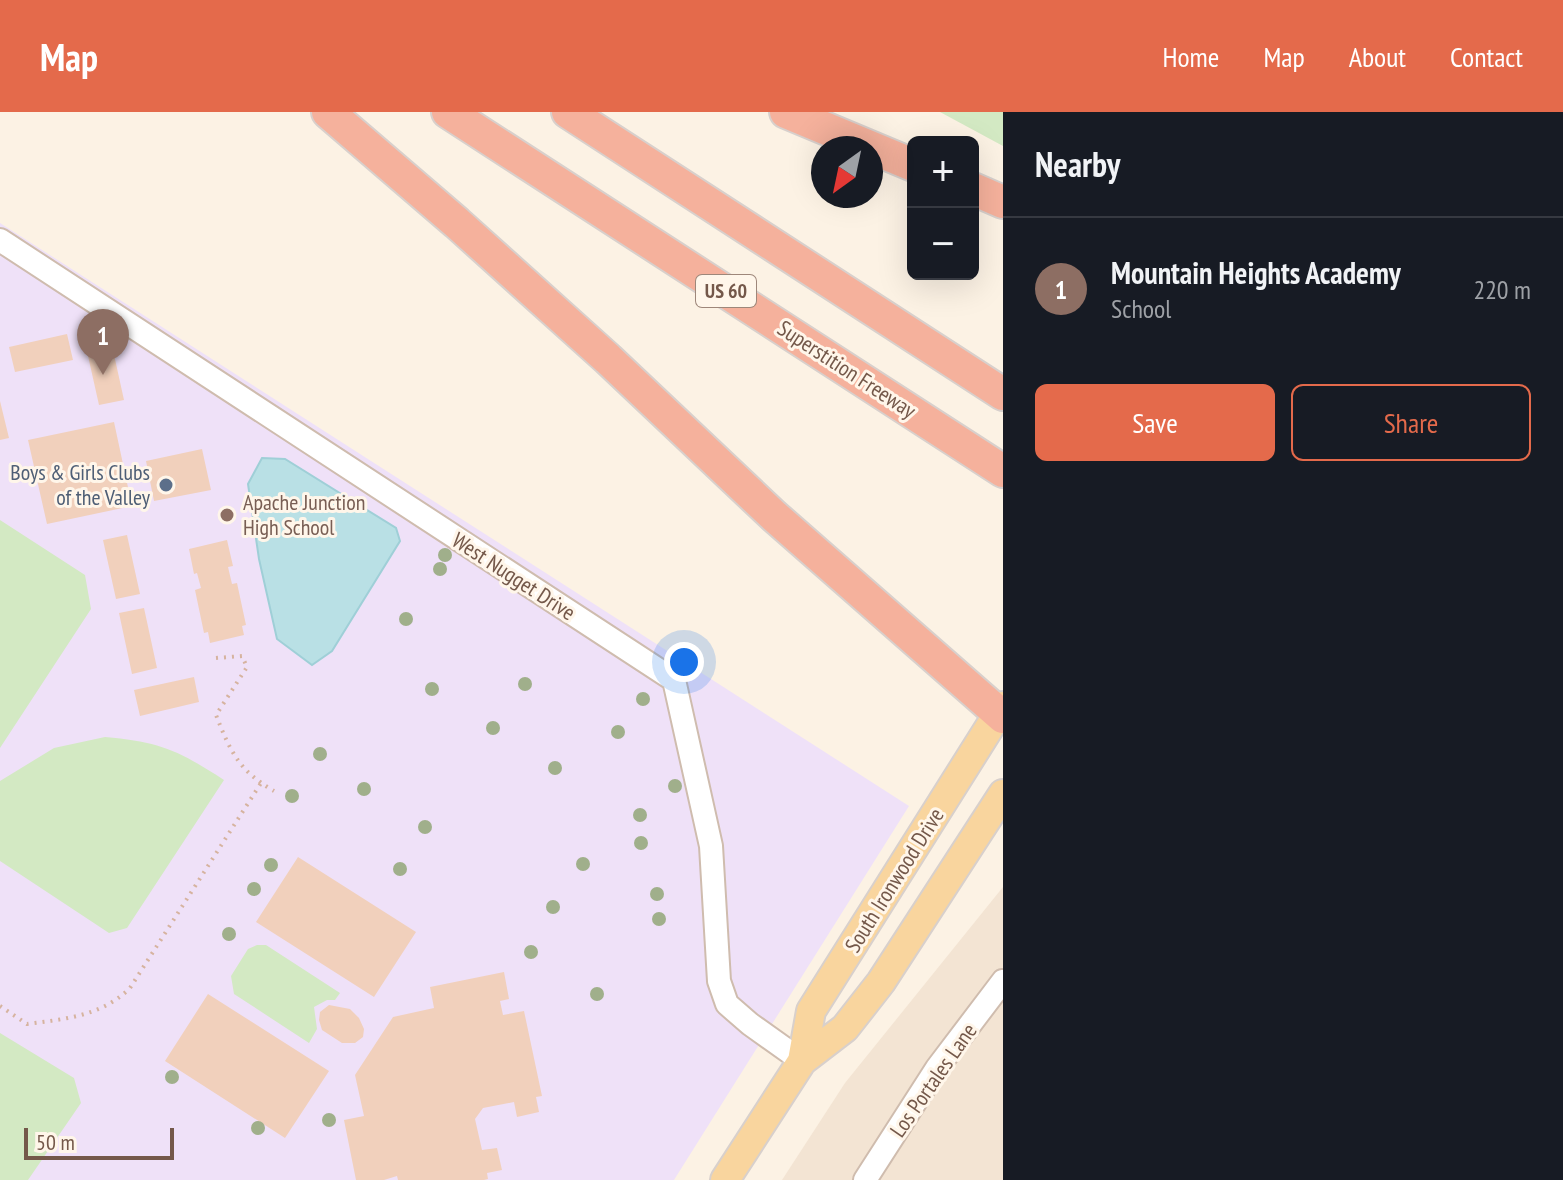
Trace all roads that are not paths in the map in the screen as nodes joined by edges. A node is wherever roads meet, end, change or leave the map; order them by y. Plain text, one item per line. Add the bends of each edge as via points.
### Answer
1 (328, 112) edge
2 (448, 112) edge
3 (568, 112) edge
4 (786, 112) edge
5 (907, 162) edge
6 (979, 192) edge
7 (1003, 202) edge
8 (0, 240) edge
9 (1003, 394) edge
10 (1003, 471) edge
11 (1001, 712) edge
12 (1003, 794) edge
13 (1003, 981) edge
14 (802, 1061) junction
15 (725, 1180) edge
16 (865, 1180) edge

1 - 11 highway via 608,359 774,516
2 - 10 highway, Superstition Freeway / US 60
3 - 9 highway
4 - 5 highway
6 - 7 highway
8 - 14 lane, West Nugget Drive via 674,680 711,846 719,981 727,1004
11 - 14 main road, South Ironwood Drive via 811,1011
12 - 14 main road, South Ironwood Drive via 881,982 845,1028
13 - 16 lane, Los Portales Lane via 937,1068
14 - 15 main road, South Ironwood Drive

